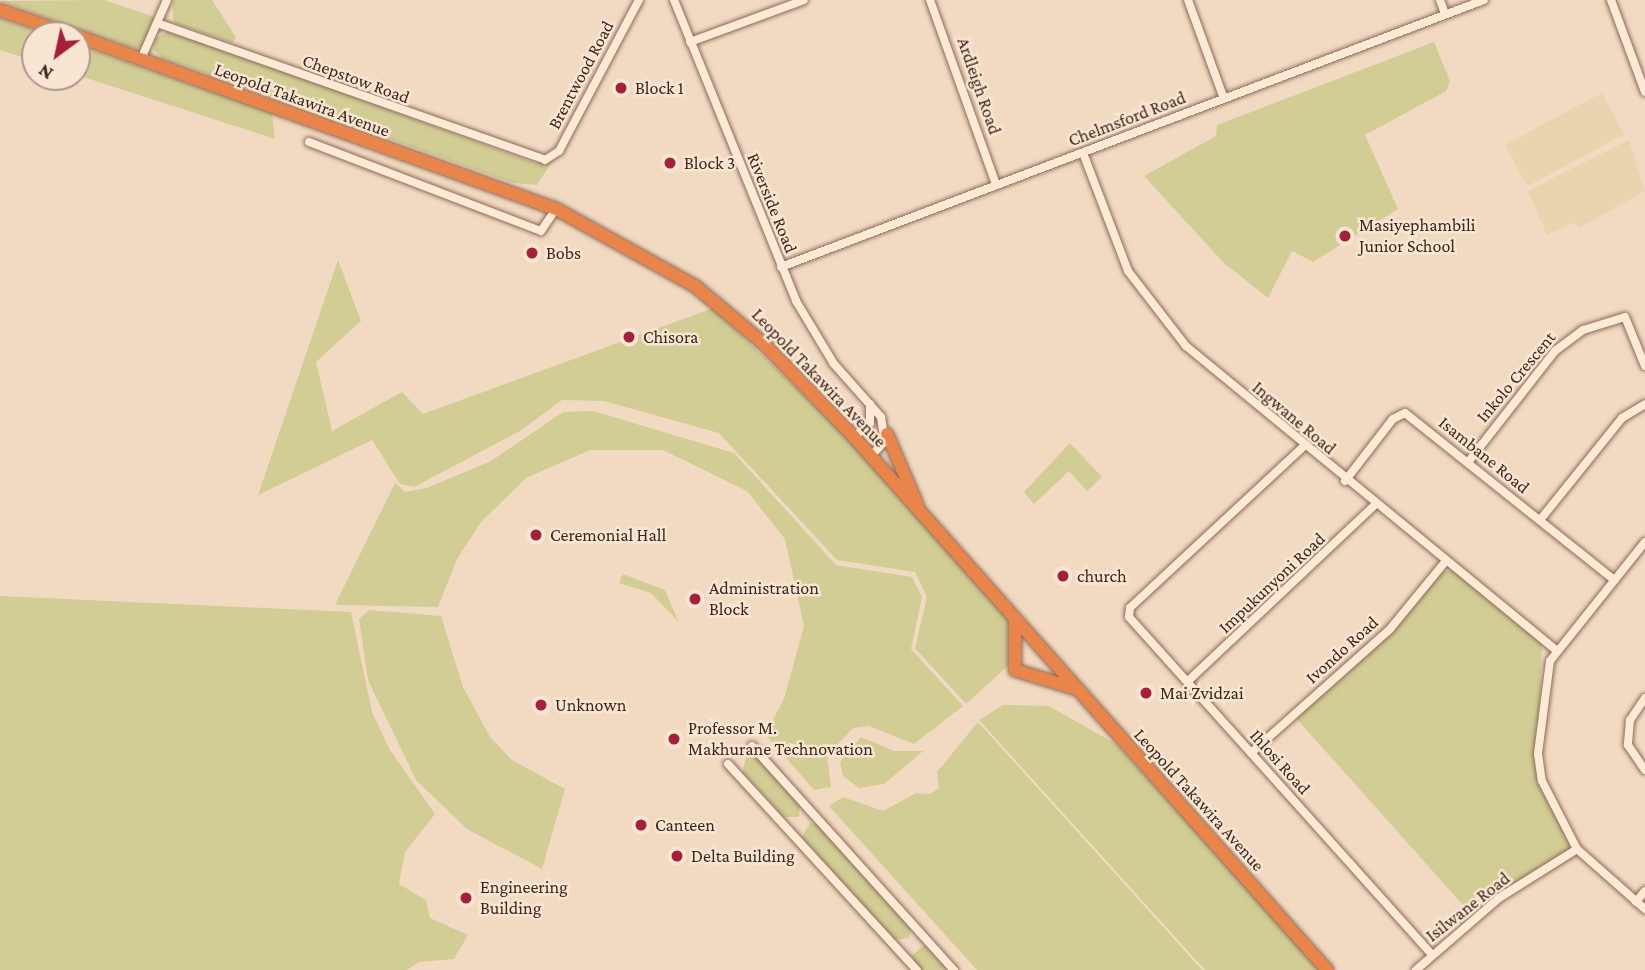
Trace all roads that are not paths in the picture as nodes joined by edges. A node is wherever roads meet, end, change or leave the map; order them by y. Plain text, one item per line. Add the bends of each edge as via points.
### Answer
1 (167, 0) edge
2 (639, 0) edge
3 (674, 0) edge
4 (804, 0) edge
5 (930, 0) edge
6 (1188, 0) edge
7 (1440, 0) edge
8 (1484, 0) edge
9 (1611, 0) edge
10 (0, 10) edge
11 (1445, 13) junction
12 (32, 21) edge
13 (157, 23) junction
14 (91, 42) edge
15 (690, 42) junction
16 (141, 59) junction
17 (1645, 91) edge
18 (1224, 99) junction
19 (309, 142) dead end
20 (1083, 153) junction
21 (545, 160) joint
22 (996, 184) junction
23 (556, 209) junction
24 (781, 267) junction
25 (1645, 366) edge
26 (870, 401) junction
27 (1645, 404) edge
28 (887, 434) junction
29 (854, 437) junction
30 (1303, 447) junction
31 (871, 456) junction
32 (1468, 461) junction
33 (1345, 481) junction
34 (1374, 506) junction
35 (919, 510) junction
36 (1540, 520) junction
37 (1645, 542) edge
38 (1445, 562) junction
39 (1614, 580) junction
40 (1014, 620) junction
41 (1556, 650) junction
42 (1188, 681) junction
43 (1078, 689) junction
44 (1645, 698) edge
45 (752, 746) dead end
46 (1251, 753) junction
47 (728, 764) dead end
48 (1645, 770) edge
49 (1577, 849) junction
50 (1645, 891) edge
51 (1636, 902) junction
52 (1645, 909) edge
53 (1432, 955) junction
54 (917, 970) edge
55 (954, 970) edge
56 (1327, 970) edge
57 (1416, 970) edge

1 - 13 street
2 - 21 street, Brentwood Road via 559,151
3 - 15 street, Riverside Road
4 - 15 street
5 - 22 street, Ardleigh Road
6 - 18 street
7 - 11 street
8 - 11 street, Chelmsford Road
9 - 17 street
10 - 12 highway, Leopold Takawira Avenue
11 - 18 street, Chelmsford Road
13 - 16 street
13 - 21 street, Chepstow Road
14 - 16 highway, Leopold Takawira Avenue
15 - 24 street, Riverside Road
16 - 23 highway, Leopold Takawira Avenue
18 - 20 street, Chelmsford Road
19 - 23 street via 541,231
20 - 22 street, Chelmsford Road
20 - 30 street, Ingwane Road via 1123,261 1155,311 1205,363
22 - 24 street, Chelmsford Road
23 - 29 highway, Leopold Takawira Avenue via 695,286 764,343
24 - 26 street, Riverside Road via 824,350
25 - 32 street, Inkolo Crescent via 1625,317 1583,330 1555,351
26 - 28 street, Riverside Road
26 - 29 street via 870,424
27 - 36 street via 1622,418
28 - 31 street
28 - 35 highway
29 - 31 highway, Leopold Takawira Avenue
30 - 33 street, Ingwane Road
30 - 42 street, Ihlosi Road via 1130,608 1129,617
31 - 35 highway, Leopold Takawira Avenue
32 - 33 street, Isambane Road via 1401,414
32 - 36 street, Isambane Road
33 - 34 street, Ingwane Road
34 - 38 street, Ingwane Road
34 - 42 street, Impukunyoni Road
35 - 40 highway, Leopold Takawira Avenue
36 - 39 street, Isambane Road
37 - 39 street
38 - 41 street, Ingwane Road
38 - 46 street, Ivondo Road via 1391,629
39 - 41 street
40 - 43 highway, Leopold Takawira Avenue
40 - 43 highway via 1015,670
41 - 49 street via 1548,670 1538,766
42 - 46 street, Ihlosi Road
43 - 56 highway, Leopold Takawira Avenue
44 - 48 street via 1630,720 1628,745
45 - 55 street
46 - 53 street, Ihlosi Road
47 - 54 street
49 - 51 street
49 - 53 street, Isilwane Road via 1499,898
50 - 51 street
51 - 52 street
53 - 57 street, Isilwane Road

